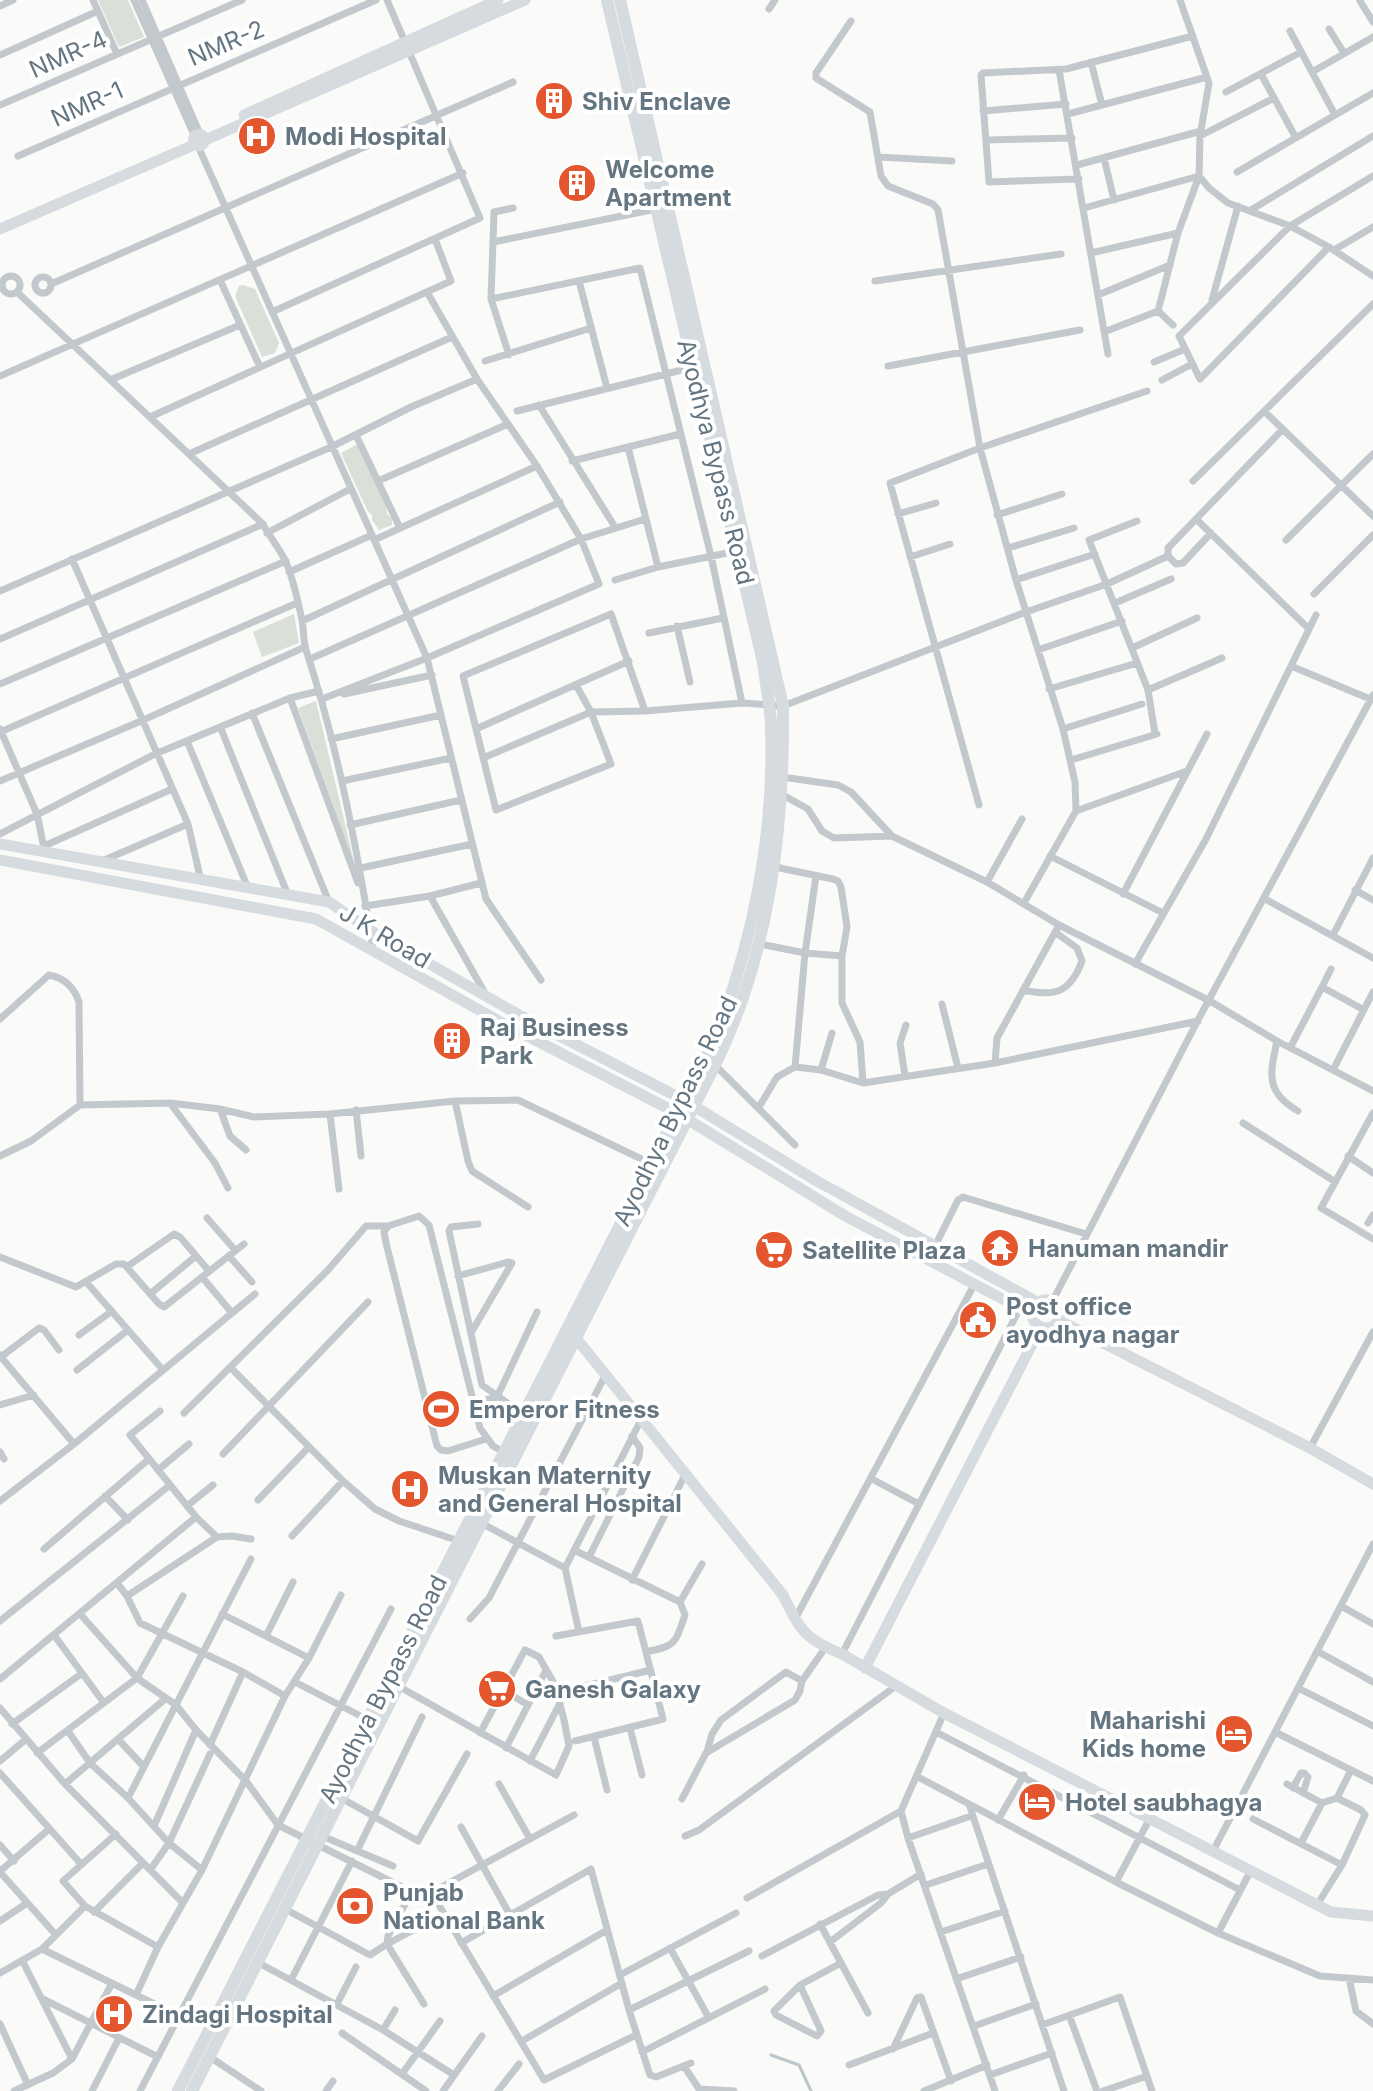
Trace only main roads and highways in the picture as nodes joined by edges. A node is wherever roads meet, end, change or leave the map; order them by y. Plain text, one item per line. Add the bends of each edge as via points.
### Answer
1 (607, 0) edge
2 (620, 0) edge
3 (699, 366) junction
4 (689, 1102) junction
5 (682, 1116) junction
6 (572, 1333) junction
7 (373, 1722) junction
8 (315, 1839) junction
9 (178, 2091) edge
10 (192, 2091) edge

1 - 3 main road, Ayodhya Bypass Road
2 - 3 main road, Ayodhya Bypass Road
3 - 4 main road, Ayodhya Bypass Road via 763,662 771,726 760,882 729,1004
3 - 4 main road, Ayodhya Bypass Road via 783,706 775,867 760,944 715,1065
4 - 5 main road, Ayodhya Bypass Road
5 - 6 main road, Ayodhya Bypass Road
5 - 6 main road, Ayodhya Bypass Road via 652,1164
6 - 7 main road, Ayodhya Bypass Road via 523,1414
6 - 7 main road, Ayodhya Bypass Road via 398,1686
7 - 8 main road, Ayodhya Bypass Road
7 - 8 main road, Ayodhya Bypass Road via 341,1798
8 - 9 main road, Ayodhya Bypass Road
8 - 10 main road, Ayodhya Bypass Road

